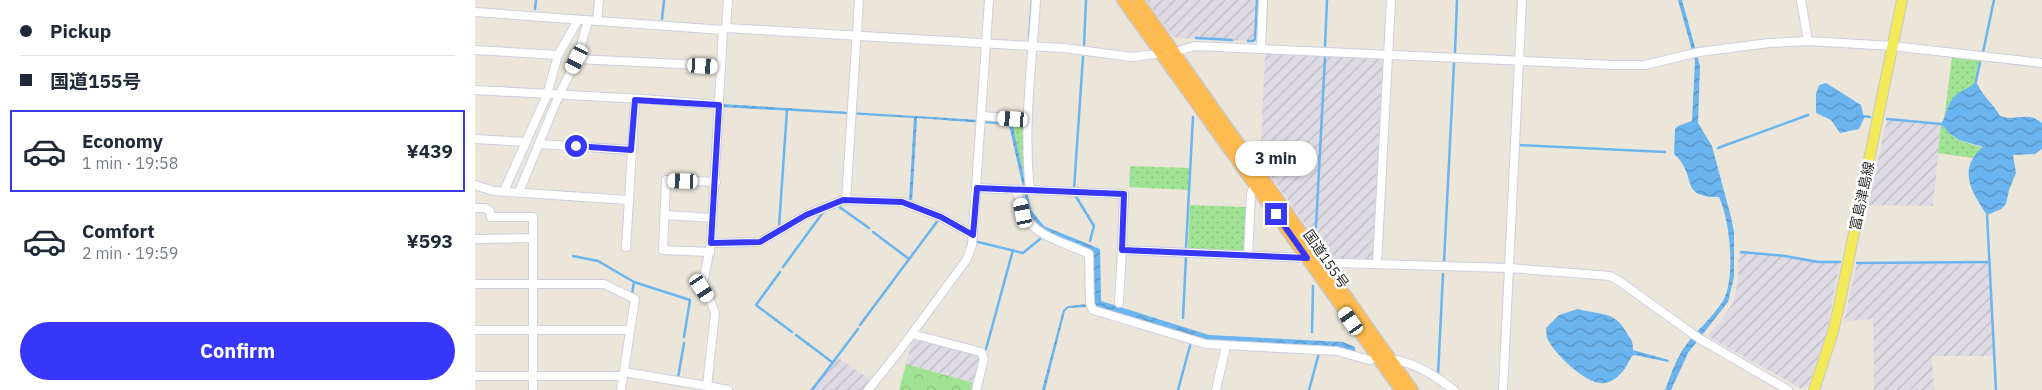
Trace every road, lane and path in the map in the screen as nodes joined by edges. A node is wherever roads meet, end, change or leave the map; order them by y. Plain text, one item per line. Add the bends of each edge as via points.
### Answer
1 (599, 0) edge
2 (728, 0) edge
3 (859, 0) edge
4 (989, 0) edge
5 (1036, 0) edge
6 (1123, 0) edge
7 (1137, 0) edge
8 (1263, 0) edge
9 (1391, 0) edge
10 (1522, 0) edge
11 (1801, 0) edge
12 (1902, 0) edge
13 (475, 12) edge
14 (578, 20) junction
15 (588, 21) junction
16 (597, 22) junction
17 (725, 29) junction
18 (857, 36) junction
19 (1808, 41) junction
20 (986, 44) junction
21 (1033, 46) junction
22 (1892, 46) junction
23 (1261, 48) junction
24 (475, 50) edge
25 (1174, 52) junction
26 (1161, 53) junction
27 (1388, 54) junction
28 (558, 55) junction
29 (577, 59) junction
30 (1519, 60) junction
31 (2042, 63) edge
32 (721, 66) junction
33 (475, 90) edge
34 (547, 95) junction
35 (559, 95) junction
36 (635, 100) junction
37 (719, 105) junction
38 (981, 120) junction
39 (1028, 120) junction
40 (475, 139) edge
41 (526, 142) junction
42 (539, 144) junction
43 (631, 150) junction
44 (716, 182) junction
45 (475, 185) edge
46 (1255, 185) junction
47 (977, 188) junction
48 (1023, 190) junction
49 (504, 191) junction
50 (519, 192) junction
51 (629, 200) junction
52 (846, 200) junction
53 (475, 208) edge
54 (665, 215) junction
55 (713, 218) junction
56 (973, 235) junction
57 (533, 238) junction
58 (475, 239) edge
59 (711, 243) junction
60 (626, 247) dead end
61 (1122, 250) junction
62 (710, 252) junction
63 (1248, 256) junction
64 (1307, 258) junction
65 (1324, 264) junction
66 (1377, 264) junction
67 (1509, 268) junction
68 (475, 284) edge
69 (533, 284) junction
70 (1119, 303) dead end
71 (475, 330) edge
72 (533, 330) junction
73 (630, 330) junction
74 (912, 334) junction
75 (1226, 346) junction
76 (1377, 357) junction
77 (1391, 359) junction
78 (623, 374) junction
79 (533, 375) junction
80 (475, 376) edge
81 (707, 386) junction
82 (698, 388) edge
83 (533, 390) edge
84 (621, 390) edge
85 (728, 390) edge
86 (868, 390) edge
87 (976, 390) edge
88 (1215, 390) edge
89 (1401, 390) edge
90 (1413, 390) edge
91 (1454, 390) edge
92 (1503, 390) edge
93 (1788, 390) edge
94 (1814, 390) edge

1 - 16 street
2 - 17 street
3 - 18 street
4 - 20 street
5 - 21 street
6 - 26 highway, 国道155号
7 - 25 highway, 国道155号
8 - 23 street
9 - 27 street
10 - 30 street
11 - 19 street
12 - 22 main road, 富島津島線
13 - 14 street
14 - 15 street
14 - 28 street
15 - 16 street
15 - 29 street
16 - 17 street
17 - 18 street
17 - 32 street
18 - 20 street
18 - 52 street
19 - 22 street
19 - 30 street via 1695,53 1645,65
20 - 21 street
20 - 38 street
21 - 26 street via 1131,57
21 - 39 street
22 - 31 street
22 - 94 main road, 富島津島線 via 1839,306
23 - 25 street via 1195,46
23 - 27 street
24 - 28 street
25 - 26 street
25 - 65 highway, 国道155号
26 - 46 highway, 国道155号
27 - 30 street
27 - 66 street
28 - 34 street
29 - 32 street
29 - 35 street
30 - 67 street
32 - 37 street
33 - 34 street
34 - 35 street
34 - 41 street
35 - 36 street
35 - 42 street
36 - 37 street
36 - 43 street
37 - 44 street
38 - 39 street
38 - 47 street
39 - 48 street
40 - 41 street
41 - 49 street
42 - 43 street
42 - 50 street
43 - 51 street
44 - 54 street via 667,180
44 - 55 street
45 - 49 street
46 - 63 street via 1251,194
46 - 64 highway, 国道155号
47 - 48 street
47 - 56 street
48 - 61 street via 1124,194
48 - 75 street via 1019,195 1023,213 1038,232 1089,254 1090,304 1093,310 1206,344
49 - 50 street
50 - 51 street
51 - 60 street
52 - 56 street via 902,202 941,217
52 - 59 street via 806,215 760,242
53 - 57 street via 485,208 491,217 533,217
54 - 55 street
54 - 62 street via 663,250
55 - 59 street
56 - 74 street via 967,259
57 - 58 street
57 - 69 street
59 - 62 street
61 - 63 street
61 - 70 street
62 - 81 street via 702,288 715,313
63 - 64 street
64 - 76 highway, 国道155号
65 - 66 street
65 - 77 highway, 国道155号
66 - 67 street
67 - 92 street
67 - 93 street via 1611,276 1697,336
68 - 69 street
69 - 72 street
69 - 73 street via 604,284 635,299
71 - 72 street
72 - 73 street
72 - 79 street
73 - 78 street
74 - 86 street
74 - 87 street via 981,352 984,359
75 - 76 street via 1337,351 1369,360
75 - 88 street
76 - 89 highway, 国道155号
77 - 90 highway, 国道155号
77 - 91 street via 1421,368
78 - 79 street
78 - 82 street
78 - 84 street
79 - 80 street
79 - 83 street
81 - 82 street
81 - 85 street

